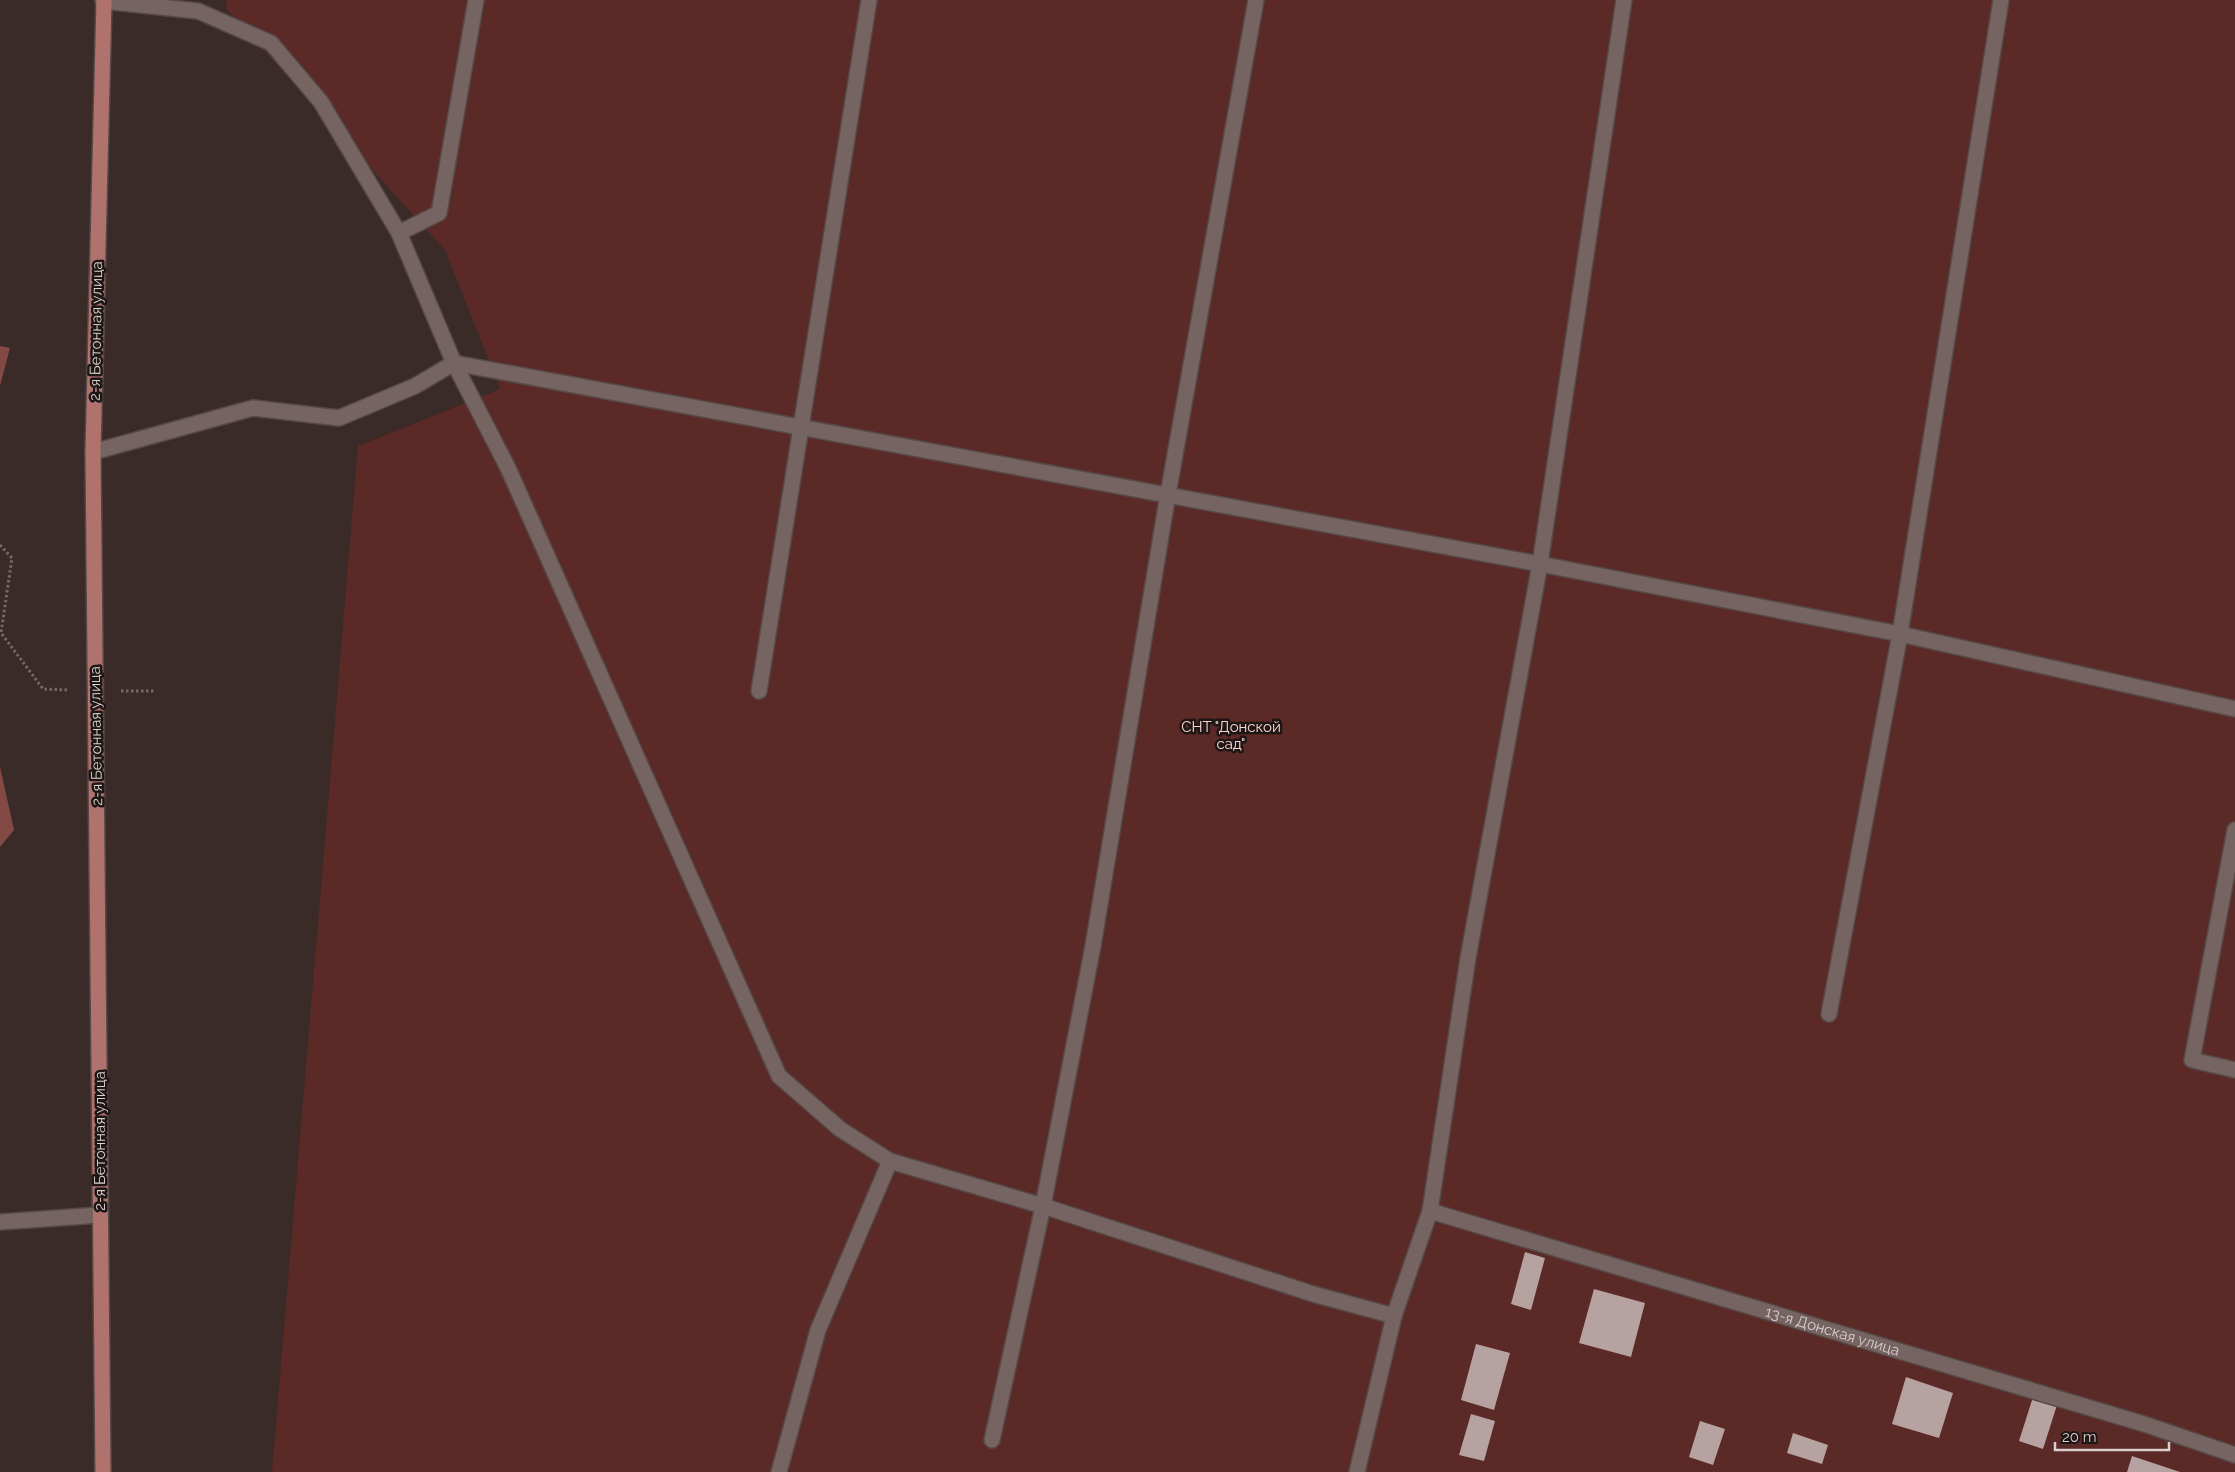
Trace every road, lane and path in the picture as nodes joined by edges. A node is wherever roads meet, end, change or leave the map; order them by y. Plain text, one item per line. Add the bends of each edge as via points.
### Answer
1 (104, 0) edge
2 (476, 0) edge
3 (869, 0) edge
4 (1256, 0) edge
5 (1624, 0) edge
6 (2000, 0) edge
7 (399, 233) junction
8 (454, 363) junction
9 (800, 426) junction
10 (93, 452) junction
11 (1168, 494) junction
12 (0, 545) edge
13 (1540, 564) junction
14 (1900, 634) junction
15 (43, 690) dead end
16 (759, 691) dead end
17 (2235, 709) edge
18 (2235, 830) edge
19 (1829, 1014) dead end
20 (2235, 1070) edge
21 (890, 1161) junction
22 (1043, 1206) junction
23 (1430, 1211) junction
24 (100, 1215) junction
25 (0, 1222) edge
26 (1394, 1316) junction
27 (992, 1440) dead end
28 (2235, 1455) edge
29 (103, 1472) edge
30 (779, 1472) edge
31 (1357, 1472) edge

1 - 7 lane via 198,11 271,43 321,102
1 - 10 main road, 2-я Бетонная улица
2 - 7 lane via 439,213
3 - 9 lane
4 - 11 lane
5 - 13 lane
6 - 14 lane
7 - 8 lane
8 - 9 lane
8 - 10 lane via 415,386 339,418 253,408
8 - 21 lane via 508,468 779,1076 840,1129
9 - 11 lane
9 - 16 lane
10 - 24 main road, 2-я Бетонная улица
11 - 13 lane
11 - 22 lane via 1093,946
12 - 15 path via 12,558 1,633
13 - 14 lane
13 - 23 lane via 1468,958
14 - 17 lane
14 - 19 lane
18 - 20 lane via 2192,1060
21 - 22 lane
21 - 30 lane via 818,1330
22 - 26 lane via 1313,1294
22 - 27 lane
23 - 26 lane
23 - 28 lane, 13-я Донская улица via 2144,1424
24 - 25 lane
24 - 29 main road, 2-я Бетонная улица
26 - 31 lane

